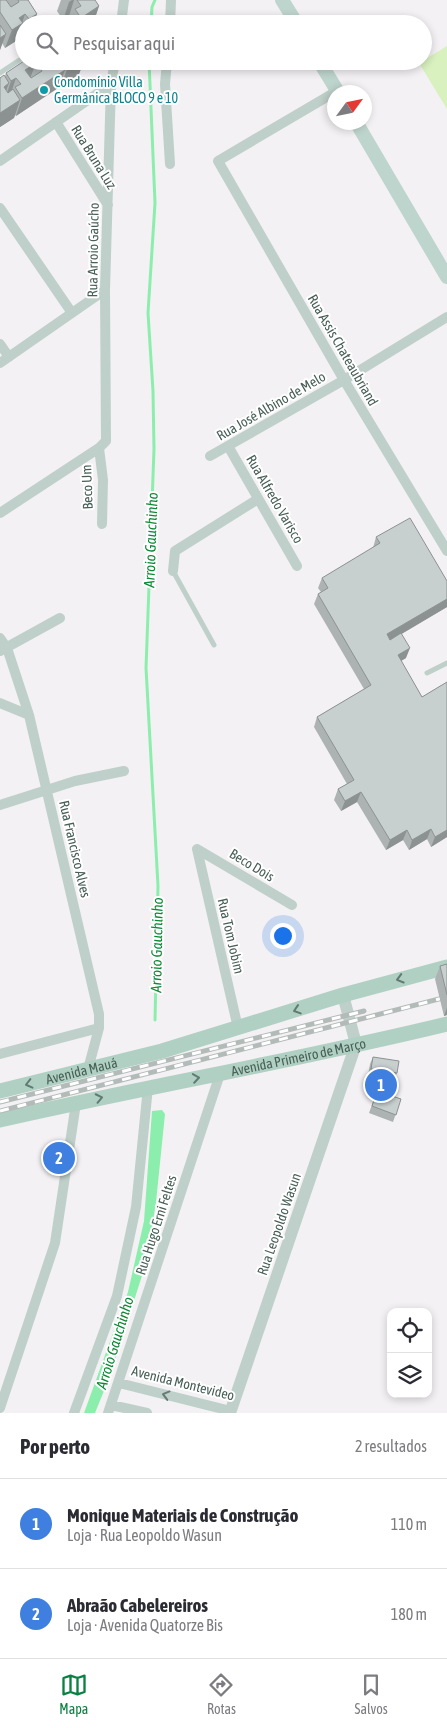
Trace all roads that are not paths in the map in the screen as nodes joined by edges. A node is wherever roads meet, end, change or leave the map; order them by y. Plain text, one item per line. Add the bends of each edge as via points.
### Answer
1 (124, 0) edge
2 (171, 0) edge
3 (282, 0) edge
4 (28, 8) edge
5 (32, 15) edge
6 (122, 15) edge
7 (170, 15) edge
8 (291, 15) edge
9 (15, 63) edge
10 (113, 70) edge
11 (166, 70) edge
12 (325, 70) edge
13 (0, 72) edge
14 (111, 84) junction
15 (334, 85) edge
16 (327, 98) edge
17 (56, 122) junction
18 (361, 130) edge
19 (0, 161) edge
20 (170, 164) dead end
21 (108, 205) junction
22 (0, 208) edge
23 (447, 277) edge
24 (105, 290) junction
25 (72, 313) junction
26 (447, 317) edge
27 (0, 344) edge
28 (9, 357) junction
29 (0, 363) edge
30 (344, 380) junction
31 (103, 444) junction
32 (228, 446) junction
33 (210, 456) dead end
34 (258, 498) junction
35 (0, 513) edge
36 (102, 524) dead end
37 (447, 551) edge
38 (297, 566) dead end
39 (173, 571) joint
40 (60, 618) dead end
41 (0, 638) edge
42 (214, 645) dead end
43 (3, 649) edge
44 (447, 663) edge
45 (427, 673) dead end
46 (0, 703) edge
47 (29, 715) junction
48 (124, 771) dead end
49 (47, 790) junction
50 (0, 805) edge
51 (197, 849) joint
52 (292, 905) dead end
53 (447, 966) edge
54 (343, 995) junction
55 (447, 1024) edge
56 (99, 1028) junction
57 (238, 1028) junction
58 (356, 1044) junction
59 (0, 1054) edge
60 (88, 1069) junction
61 (220, 1074) junction
62 (148, 1087) junction
63 (0, 1091) edge
64 (76, 1103) junction
65 (0, 1120) edge
66 (119, 1383) junction
67 (0, 1408) edge
68 (109, 1409) edge
69 (199, 1409) edge
70 (234, 1412) edge
71 (74, 1413) edge
72 (147, 1413) edge

1 - 6 street
2 - 7 street
3 - 8 main road
4 - 5 lane
9 - 13 lane
10 - 14 street, Rua Arroio Gaúcho
11 - 20 street
12 - 15 main road
14 - 17 street
14 - 21 street, Rua Arroio Gaúcho
16 - 30 street, Rua Assis Chateaubriand via 218,161
17 - 19 street
17 - 21 street, Rua Bruna Luz
18 - 23 main road
21 - 24 street, Rua Arroio Gaúcho
22 - 25 street
24 - 25 street
24 - 31 street, Rua Arroio Gaúcho
25 - 28 street
26 - 30 street, Rua José Albino de Melo
27 - 28 street
28 - 29 street
30 - 32 street, Rua José Albino de Melo
30 - 37 street, Rua Assis Chateaubriand
31 - 35 street
31 - 36 street, Beco Um
32 - 33 street, Rua José Albino de Melo
32 - 34 street, Rua Alfredo Varisco
34 - 38 street, Rua Alfredo Varisco
34 - 39 street via 175,551
39 - 42 lane
40 - 43 street
41 - 43 street, Rua Francisco Alves
43 - 47 street, Rua Francisco Alves
44 - 45 lane
46 - 47 street
47 - 49 street, Rua Francisco Alves
48 - 49 street
49 - 50 street
49 - 56 street, Rua Francisco Alves via 99,1014
51 - 52 street, Beco Dois
51 - 57 street, Rua Tom Jobim
53 -> 54 main road
54 -> 57 main road
54 - 58 street
55 - 58 main road, Avenida Primeiro de Março
56 - 59 street
56 - 60 street, Rua Francisco Alves
57 - 60 main road, Avenida Mauá
58 - 61 main road, Avenida Primeiro de Março
58 - 70 street, Rua Leopoldo Wasun
60 -> 63 main road, Avenida Mauá
62 -> 61 main road, Avenida Primeiro de Março
61 - 66 street, Rua Hugo Erni Feltes
64 -> 62 main road, Avenida Mauá
62 - 71 street via 136,1207 117,1296
64 - 65 main road, Avenida Mauá
64 - 67 street via 55,1243
66 - 68 street, Rua Hugo Erni Feltes
69 -> 66 street, Avenida Montevideo
68 - 72 street
69 - 70 street, Avenida Montevideo

